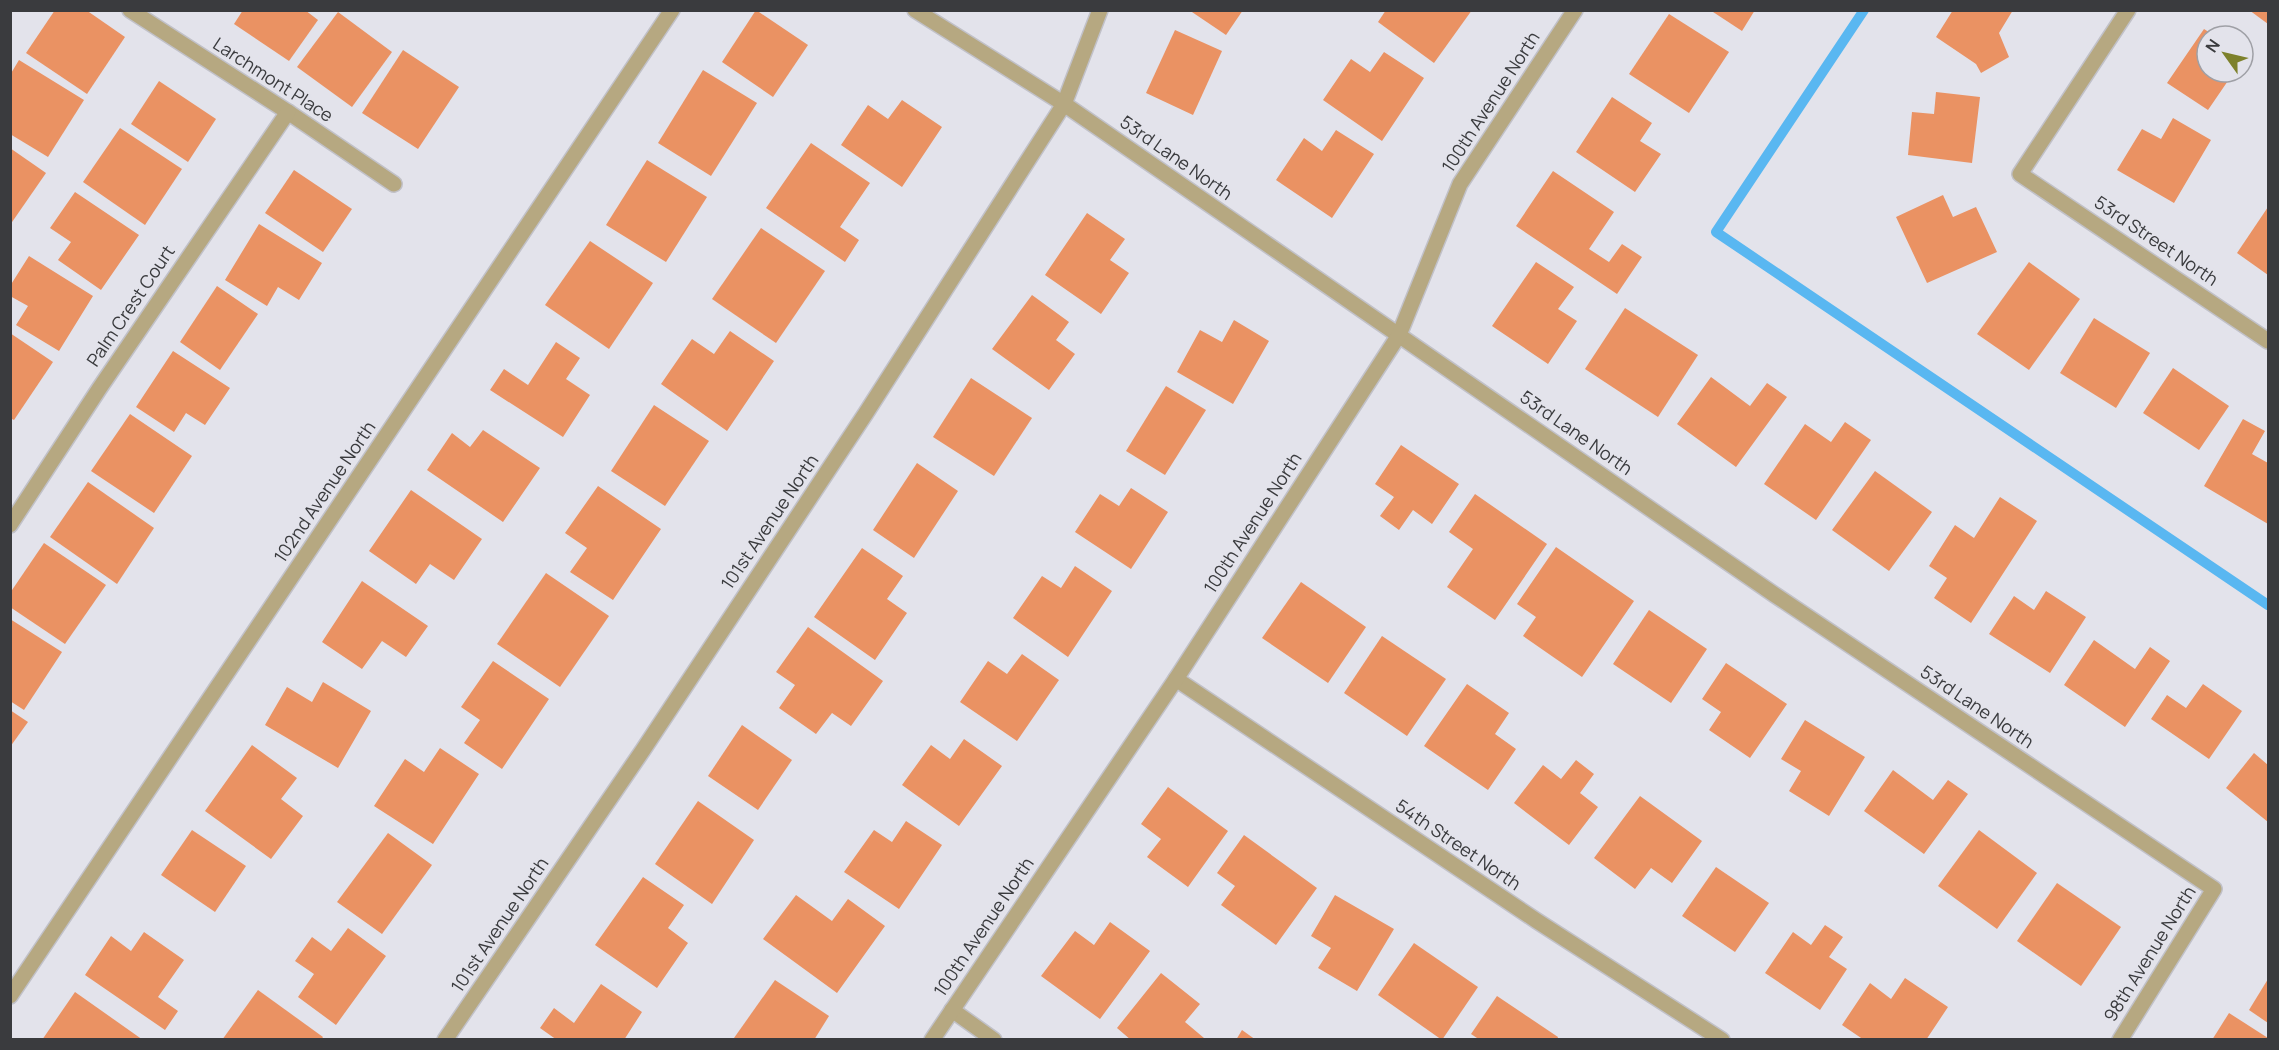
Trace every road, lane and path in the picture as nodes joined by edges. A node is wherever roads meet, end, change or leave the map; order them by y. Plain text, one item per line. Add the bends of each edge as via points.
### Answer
1 (130, 10) edge
2 (672, 10) edge
3 (915, 10) edge
4 (1100, 10) edge
5 (1575, 10) edge
6 (2128, 10) edge
7 (1064, 104) junction
8 (288, 112) junction
9 (394, 184) dead end
10 (1398, 335) junction
11 (2268, 341) edge
12 (10, 525) edge
13 (1176, 679) junction
14 (2214, 889) joint
15 (10, 996) edge
16 (952, 1010) junction
17 (445, 1040) edge
18 (932, 1040) edge
19 (994, 1040) edge
20 (1722, 1040) edge
21 (2120, 1040) edge

1 - 8 street, Larchmont Place
2 - 15 street, 102nd Avenue North
3 - 7 street, 53rd Lane North
4 - 7 street, 101st Avenue North
5 - 10 street, 100th Avenue North via 1460,184
6 - 11 street, 53rd Street North via 2020,174
7 - 10 street, 53rd Lane North
7 - 17 street, 101st Avenue North via 853,433
8 - 9 street, Larchmont Place
8 - 12 street, Palm Crest Court
10 - 13 street, 100th Avenue North
10 - 14 street, 53rd Lane North via 1765,588
13 - 16 street, 100th Avenue North
13 - 20 street, 54th Street North
14 - 21 street, 98th Avenue North
16 - 18 street, 100th Avenue North
16 - 19 street

